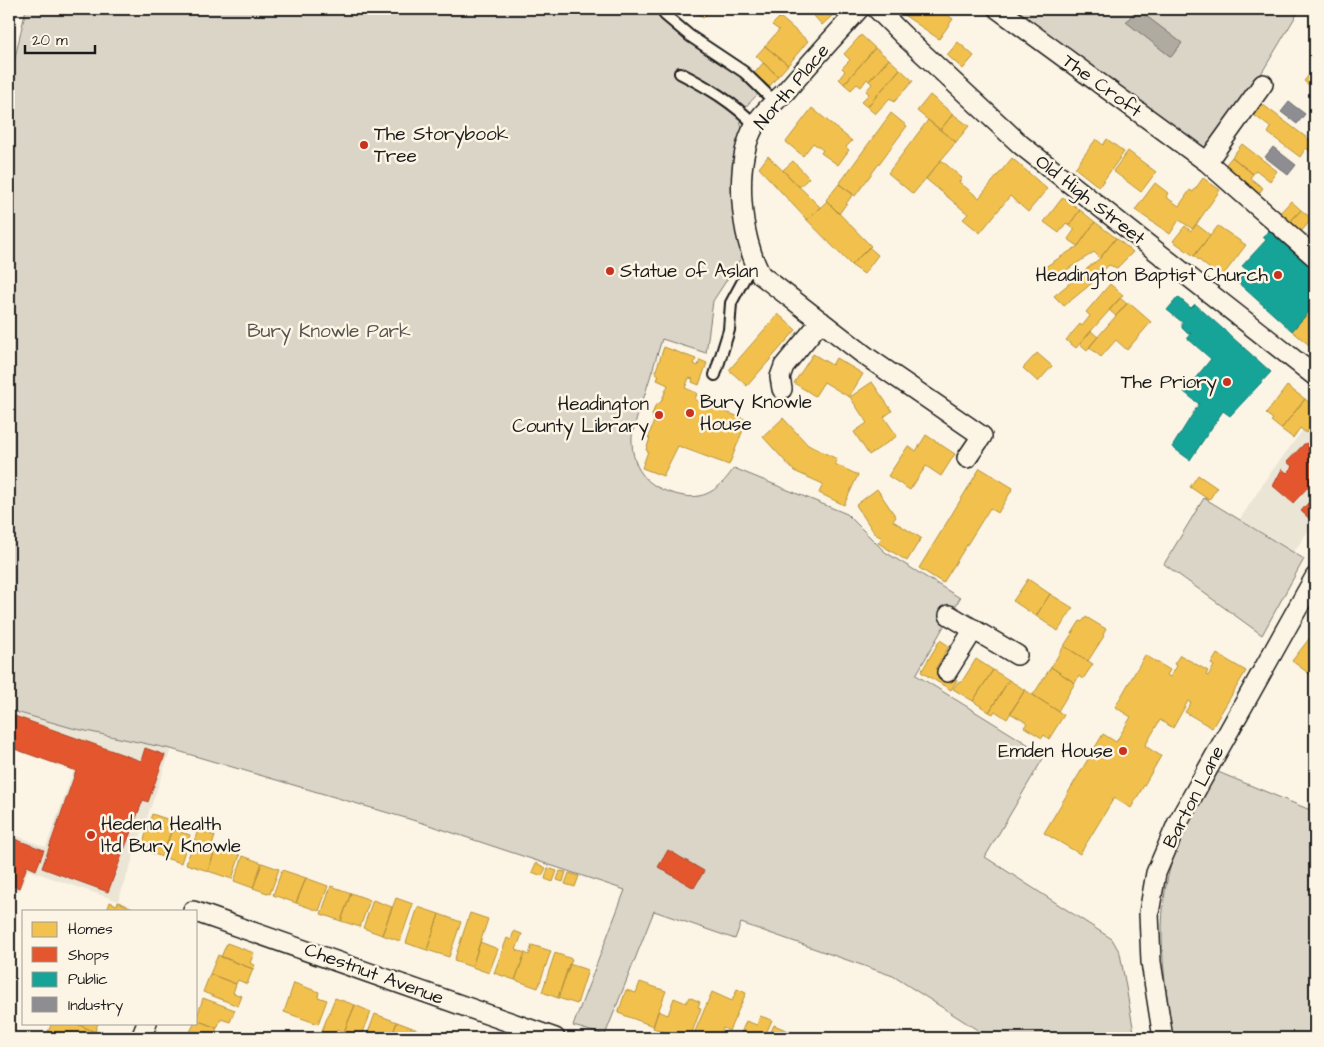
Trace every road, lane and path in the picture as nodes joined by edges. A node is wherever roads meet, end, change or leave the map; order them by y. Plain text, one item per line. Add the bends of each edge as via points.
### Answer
1 (859, 9) edge
2 (877, 9) edge
3 (998, 9) edge
4 (666, 15) dead end
5 (680, 72) dead end
6 (1263, 84) dead end
7 (775, 102) junction
8 (755, 125) junction
9 (1207, 162) junction
10 (1315, 257) edge
11 (753, 262) junction
12 (821, 321) junction
13 (715, 375) dead end
14 (1315, 376) edge
15 (782, 389) dead end
16 (967, 458) dead end
17 (1315, 577) edge
18 (949, 615) dead end
19 (974, 629) junction
20 (1017, 655) dead end
21 (947, 672) dead end
22 (198, 911) edge
23 (147, 1024) edge
24 (141, 1038) edge
25 (555, 1038) edge
26 (1163, 1038) edge

1 - 7 street, North Place
2 - 14 street, Old High Street via 1021,145
3 - 9 street, The Croft
4 - 7 lane via 690,36 744,72
5 - 8 lane via 742,111
6 - 9 street
7 - 8 street, North Place
8 - 11 street, North Place via 745,154 742,184 743,214
9 - 10 street, The Croft
11 - 12 street, North Place via 761,275
11 - 13 lane via 731,303 729,330
12 - 15 street via 784,366 780,377
12 - 16 street, North Place via 867,357 986,439
17 - 26 street, Barton Lane via 1177,824 1156,873 1149,913 1151,962
18 - 19 street
19 - 20 street
19 - 21 street
22 - 25 street, Chestnut Avenue
23 - 24 street

